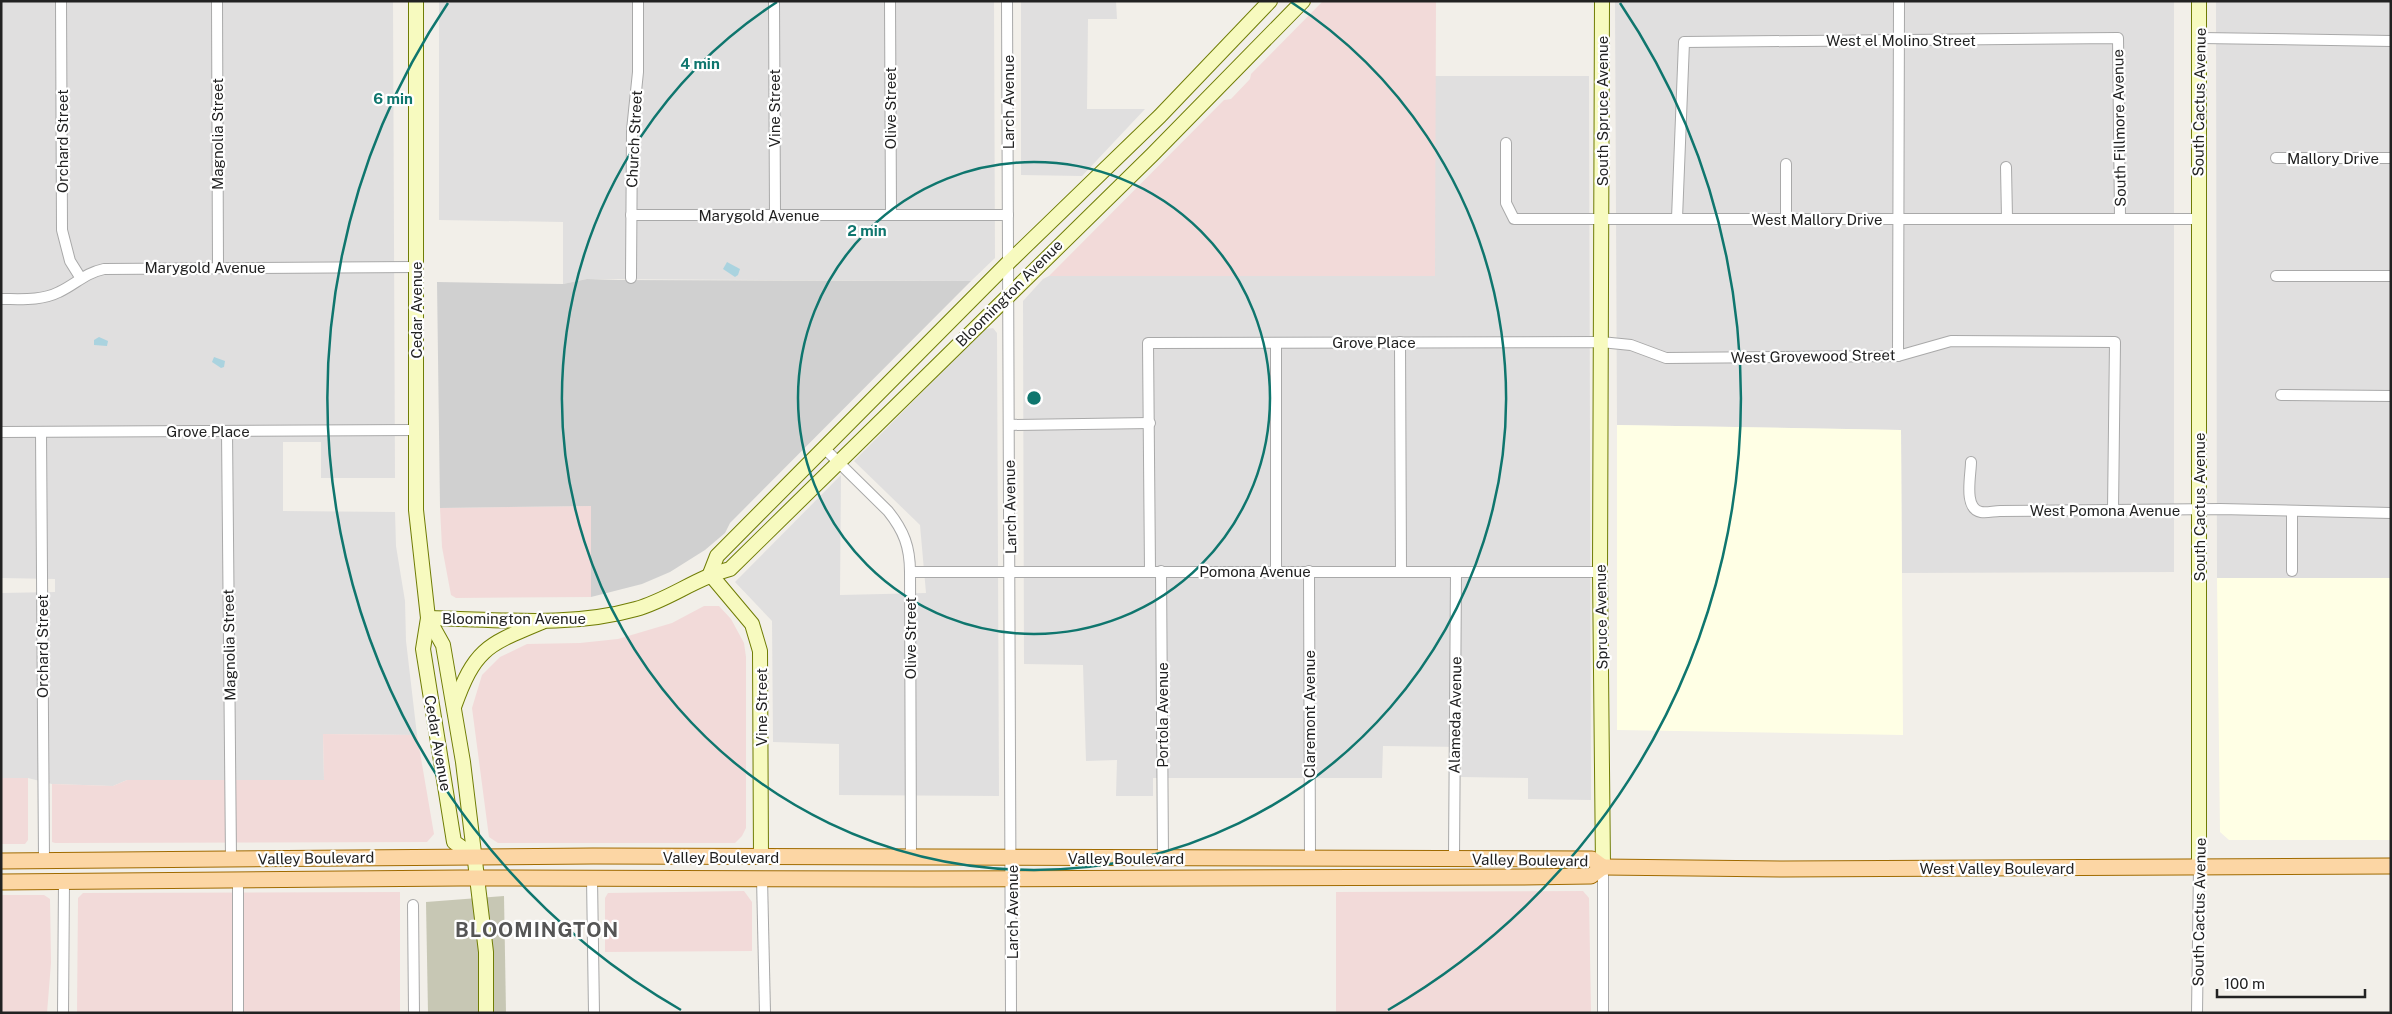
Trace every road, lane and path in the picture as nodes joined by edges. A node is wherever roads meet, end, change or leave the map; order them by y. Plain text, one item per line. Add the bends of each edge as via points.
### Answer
1 (61, 1) edge
2 (217, 1) edge
3 (416, 1) edge
4 (638, 1) edge
5 (774, 1) edge
6 (890, 1) edge
7 (1007, 1) edge
8 (1270, 1) edge
9 (1303, 1) edge
10 (1602, 1) edge
11 (1899, 1) edge
12 (2200, 1) edge
13 (2118, 38) joint
14 (2201, 38) junction
15 (1900, 41) junction
16 (2391, 42) edge
17 (1210, 62) junction
18 (1225, 78) junction
19 (1506, 143) dead end
20 (2276, 158) dead end
21 (2391, 158) edge
22 (1786, 164) dead end
23 (2006, 167) dead end
24 (631, 215) junction
25 (775, 215) junction
26 (891, 215) junction
27 (1008, 215) junction
28 (1677, 218) junction
29 (2007, 218) junction
30 (2120, 218) junction
31 (1786, 219) junction
32 (1900, 219) junction
33 (2199, 219) junction
34 (1602, 220) junction
35 (1008, 264) junction
36 (218, 267) junction
37 (416, 267) junction
38 (2276, 276) dead end
39 (2391, 276) edge
40 (80, 277) junction
41 (631, 278) dead end
42 (1008, 294) junction
43 (1, 299) edge
44 (1400, 342) junction
45 (1601, 342) junction
46 (1276, 343) junction
47 (1898, 356) junction
48 (2281, 395) dead end
49 (2391, 396) edge
50 (1150, 423) junction
51 (1009, 425) junction
52 (415, 430) junction
53 (228, 431) junction
54 (1, 432) edge
55 (41, 432) junction
56 (825, 450) junction
57 (1971, 462) dead end
58 (838, 464) junction
59 (2199, 509) junction
60 (2113, 510) junction
61 (2292, 511) junction
62 (2391, 513) edge
63 (1011, 571) junction
64 (1150, 571) junction
65 (1161, 571) junction
66 (1276, 571) junction
67 (1309, 571) junction
68 (1401, 571) junction
69 (2292, 571) dead end
70 (910, 572) junction
71 (1456, 572) junction
72 (1600, 572) junction
73 (710, 574) junction
74 (428, 618) junction
75 (548, 620) junction
76 (453, 710) junction
77 (475, 857) junction
78 (762, 857) junction
79 (231, 858) junction
80 (911, 858) junction
81 (1012, 858) junction
82 (1163, 858) junction
83 (1310, 858) junction
84 (1454, 858) junction
85 (44, 860) junction
86 (1, 861) edge
87 (2199, 866) junction
88 (2391, 866) edge
89 (1603, 867) junction
90 (1012, 877) junction
91 (478, 878) junction
92 (592, 878) junction
93 (762, 878) junction
94 (64, 881) junction
95 (238, 881) junction
96 (1, 882) edge
97 (413, 905) dead end
98 (64, 1013) edge
99 (238, 1013) edge
100 (414, 1013) edge
101 (486, 1013) edge
102 (594, 1013) edge
103 (765, 1013) edge
104 (1011, 1013) edge
105 (1603, 1013) edge
106 (2197, 1013) edge

1 - 40 street, Orchard Street via 62,230 70,261
2 - 36 street, Magnolia Street
3 - 37 main road, Cedar Avenue
4 - 24 street, Church Street
5 - 25 street, Vine Street
6 - 26 street, Olive Street
7 - 27 street, Larch Avenue
8 - 17 main road, Bloomington Avenue
9 - 18 main road, Bloomington Avenue
10 - 34 main road, South Spruce Avenue
11 - 15 street
12 - 14 main road, South Cactus Avenue
13 - 15 street, West el Molino Street
13 - 30 street, South Fillmore Avenue
14 - 16 street
14 - 33 main road, South Cactus Avenue
15 - 28 street, West el Molino Street via 1684,42
15 - 32 street
17 - 18 main road
17 - 35 main road, Bloomington Avenue via 1160,116
18 - 42 main road, Bloomington Avenue via 1152,155
19 - 34 street, West Mallory Drive via 1506,204 1514,219
20 - 21 street, Mallory Drive
22 - 31 street
23 - 29 street
24 - 25 street, Marygold Avenue
24 - 41 street, Church Street
25 - 26 street, Marygold Avenue
26 - 27 street, Marygold Avenue
27 - 35 street, Larch Avenue
28 - 31 street, West Mallory Drive
28 - 34 street, West Mallory Drive
29 - 30 street, West Mallory Drive
29 - 32 street, West Mallory Drive
30 - 33 street, West Mallory Drive
31 - 32 street, West Mallory Drive
32 - 47 street
33 - 59 main road, South Cactus Avenue
34 - 45 main road, Spruce Avenue
35 - 42 street, Larch Avenue
35 - 56 main road, Bloomington Avenue
36 - 37 street, Marygold Avenue
36 - 40 street, Marygold Avenue via 104,268
37 - 52 main road, Cedar Avenue
38 - 39 street
40 - 43 street, Marygold Avenue via 50,296
42 - 51 street, Larch Avenue
42 - 58 main road, Bloomington Avenue
44 - 45 street, Grove Place
44 - 46 street, Grove Place
44 - 68 street
45 - 47 street, West Grovewood Street via 1631,345 1666,358
45 - 72 main road, Spruce Avenue
46 - 50 street, Grove Place via 1148,343
46 - 66 street
47 - 60 street, West Grovewood Street via 1951,341 2115,342
48 - 49 street
50 - 51 street
50 - 64 street
51 - 63 street, Larch Avenue
52 - 53 street, Grove Place
52 - 74 main road, Cedar Avenue via 416,510
53 - 55 street, Grove Place
53 - 79 street, Magnolia Street
54 - 55 street, Grove Place
55 - 85 street, Orchard Street
56 - 58 street, Olive Street
56 - 73 main road, Bloomington Avenue via 717,556
57 - 60 street, West Pomona Avenue via 1970,502 1976,511
58 - 70 street, Olive Street via 897,522 908,543
58 - 73 main road, Bloomington Avenue via 730,569
59 - 60 street, West Pomona Avenue
59 - 61 street, West Pomona Avenue
59 - 87 main road, South Cactus Avenue
61 - 62 street, West Pomona Avenue
61 - 69 street
63 - 64 street, Pomona Avenue
63 - 70 street, Pomona Avenue
63 - 81 street, Larch Avenue
64 - 65 street, Pomona Avenue
65 - 66 street, Pomona Avenue
65 - 82 street, Portola Avenue
66 - 67 street, Pomona Avenue
67 - 68 street, Pomona Avenue
67 - 83 street, Claremont Avenue
68 - 71 street, Pomona Avenue
70 - 80 street, Olive Street
71 - 72 street, Pomona Avenue
71 - 84 street, Alameda Avenue
72 - 89 main road, Spruce Avenue
73 - 75 main road, Bloomington Avenue via 679,592 638,608 591,619
73 - 78 main road, Vine Street via 752,624 760,651
74 - 75 main road, Bloomington Avenue
74 - 76 main road, Cedar Avenue via 443,645
74 - 77 main road, Cedar Avenue via 423,648 454,842
75 - 76 main road via 496,642 485,651 464,679
76 - 77 main road, Cedar Avenue
77 - 78 main road, Valley Boulevard
77 - 79 main road, Valley Boulevard
77 - 91 main road, Cedar Avenue
78 - 80 main road, Valley Boulevard
79 - 85 main road, Valley Boulevard
80 - 81 main road, Valley Boulevard
81 - 82 main road, Valley Boulevard
81 - 90 street, Larch Avenue
82 - 83 main road, Valley Boulevard
83 - 84 main road, Valley Boulevard
84 - 89 main road, Valley Boulevard via 1592,858
85 - 86 main road, Valley Boulevard
87 - 88 main road, West Valley Boulevard
87 - 89 main road, West Valley Boulevard
87 - 106 street, South Cactus Avenue
89 - 90 main road, Valley Boulevard via 1591,876
89 - 105 street, Spruce Avenue
90 - 93 main road, Valley Boulevard
90 - 104 street, Larch Avenue
91 - 92 main road, Valley Boulevard
91 - 95 main road, Valley Boulevard
91 - 101 main road, Cedar Avenue via 486,952
92 - 93 main road, Valley Boulevard
92 - 102 street
93 - 103 street
94 - 95 main road, Valley Boulevard
94 - 96 main road, Valley Boulevard
94 - 98 street
95 - 99 street
97 - 100 street

